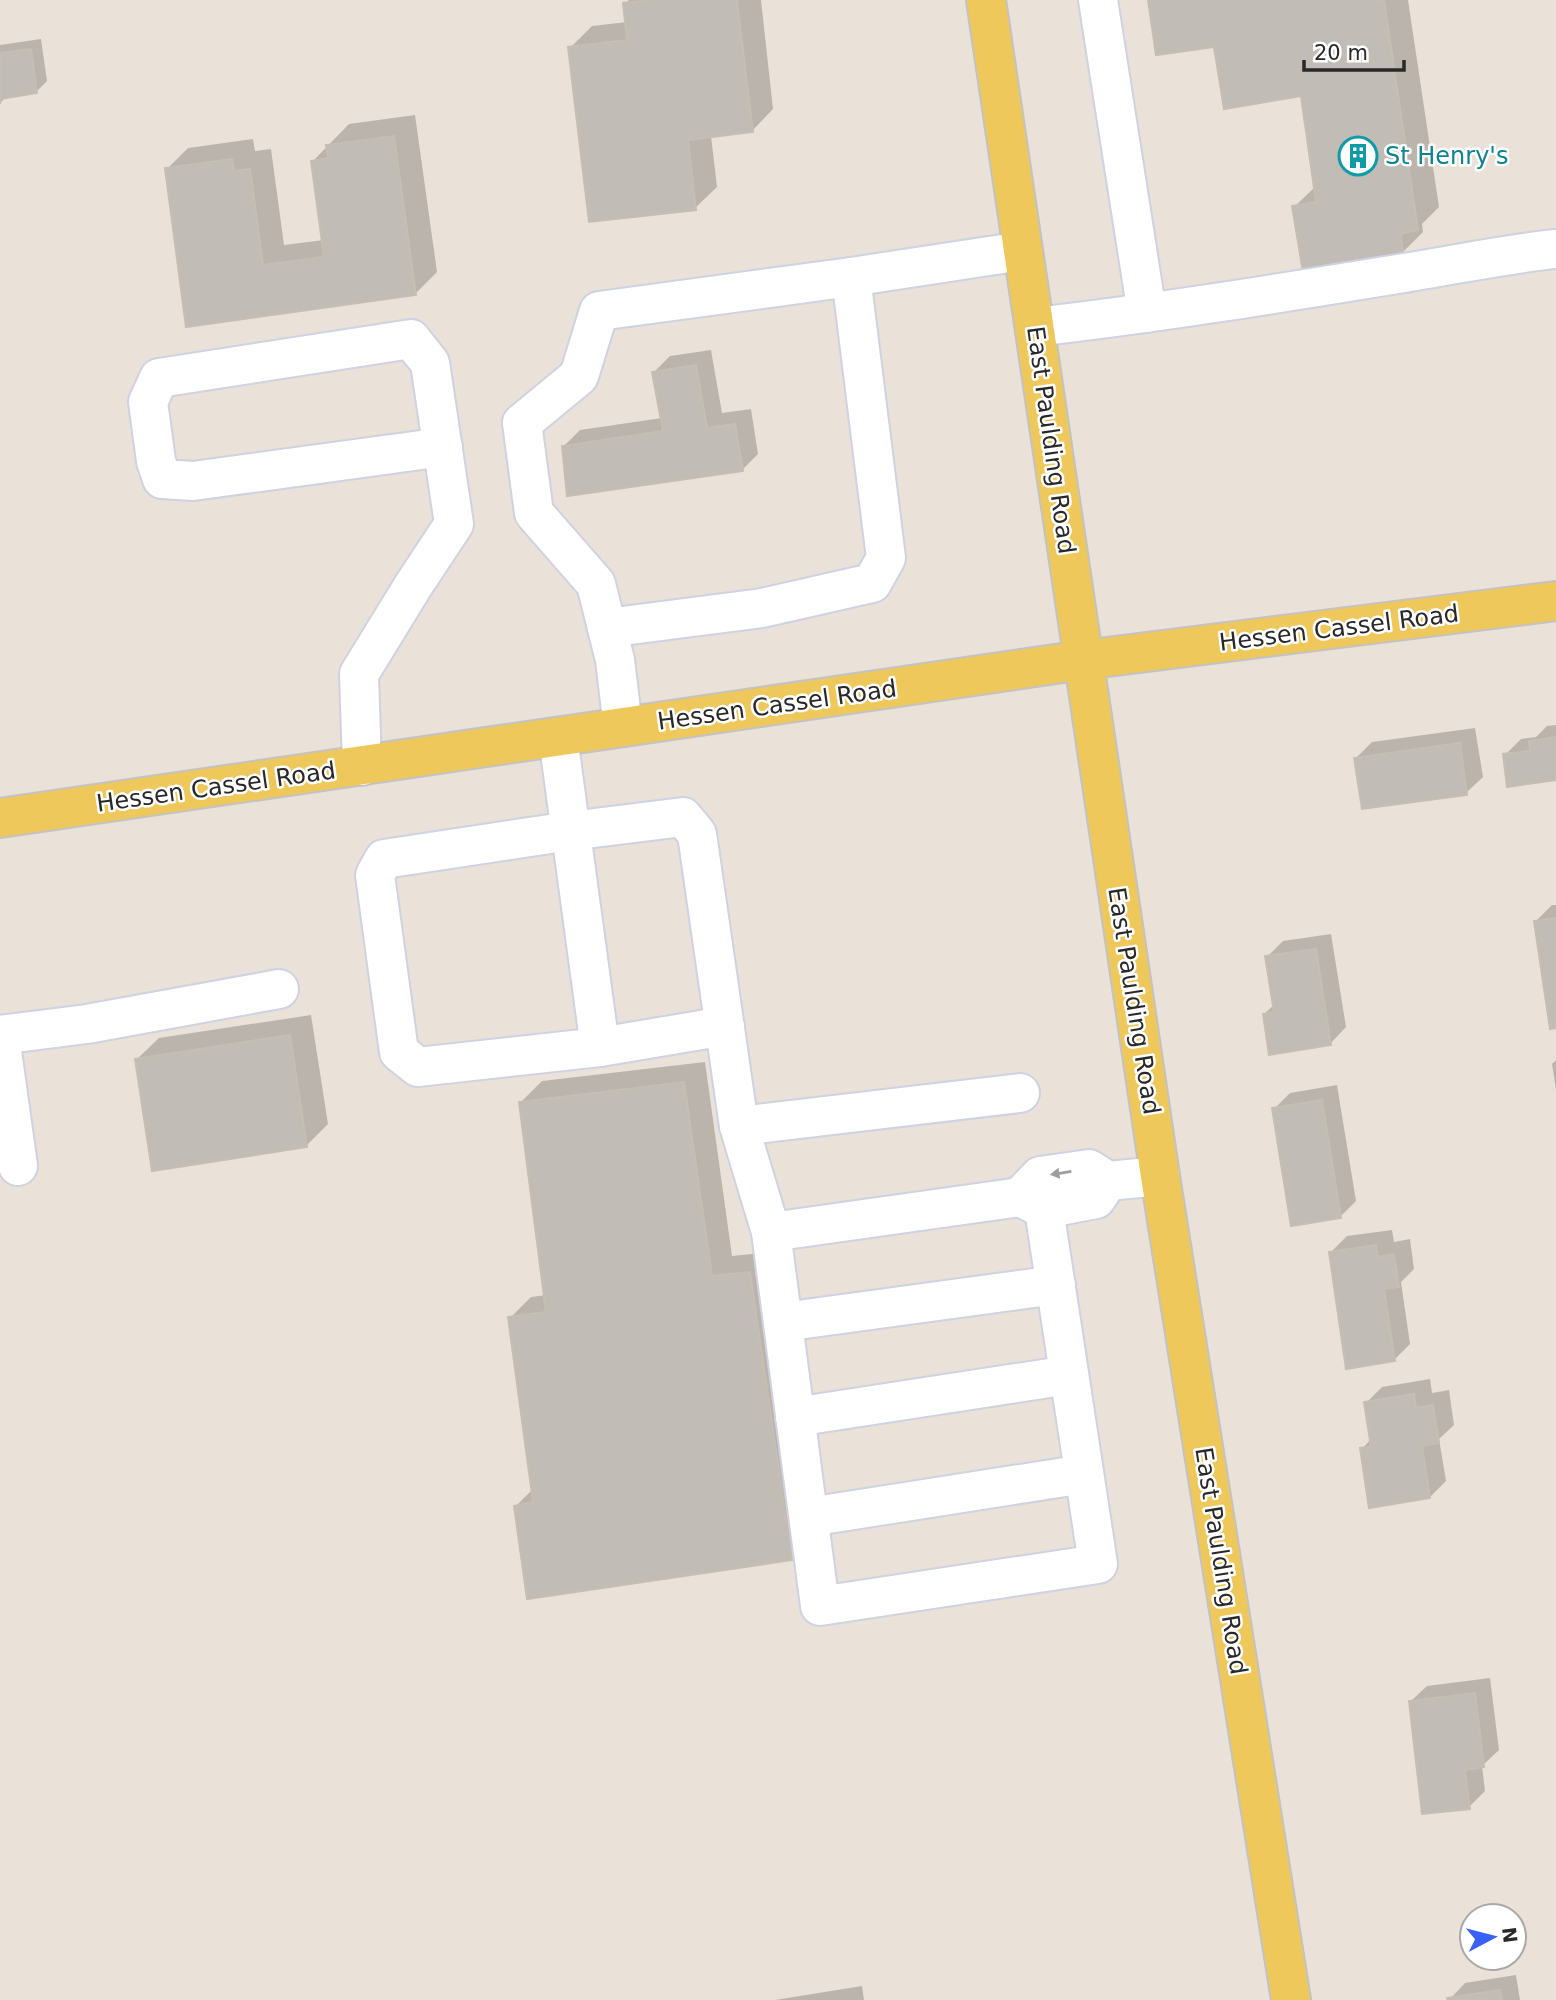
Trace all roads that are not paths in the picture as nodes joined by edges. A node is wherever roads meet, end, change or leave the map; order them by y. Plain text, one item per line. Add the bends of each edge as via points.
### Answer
1 (986, 0) edge
2 (1098, 0) edge
3 (1556, 249) edge
4 (1022, 251) junction
5 (851, 277) junction
6 (1147, 313) junction
7 (1035, 327) junction
8 (443, 447) junction
9 (1556, 601) edge
10 (607, 628) junction
11 (1083, 660) junction
12 (623, 727) junction
13 (558, 737) junction
14 (362, 766) junction
15 (0, 818) edge
16 (570, 831) junction
17 (279, 989) dead end
18 (725, 1026) junction
19 (0, 1036) edge
20 (600, 1047) junction
21 (1020, 1093) dead end
22 (738, 1126) junction
23 (18, 1166) dead end
24 (1160, 1176) junction
25 (1032, 1203) junction
26 (771, 1232) junction
27 (1056, 1285) junction
28 (783, 1322) junction
29 (1069, 1376) junction
30 (795, 1417) junction
31 (1084, 1474) junction
32 (809, 1517) junction
33 (1291, 2000) edge

1 - 4 main road, East Paulding Road
2 - 6 lane
3 - 6 lane
4 - 5 lane
4 - 7 main road, East Paulding Road
5 - 10 lane via 886,558 872,583 762,608
5 - 10 lane via 598,311 579,376 522,423 534,513 596,584
6 - 7 lane
7 - 11 main road, East Paulding Road
8 - 8 lane via 430,363 411,340 159,377 148,402 162,479 193,481
8 - 14 lane via 454,524 359,674
9 - 11 main road, Hessen Cassel Road
10 - 12 lane
11 - 12 main road, Hessen Cassel Road
11 - 24 main road, East Paulding Road
12 - 13 main road, Hessen Cassel Road
13 - 14 main road, Hessen Cassel Road
13 - 16 lane
14 - 15 main road, Hessen Cassel Road
16 - 18 lane via 684,817 697,834
16 - 20 lane
16 - 20 lane via 384,859 375,875 395,1024 399,1052 418,1067
17 - 19 lane
18 - 20 lane
18 - 22 lane
19 - 23 lane
21 - 22 lane
22 - 26 lane
24 - 25 lane via 1108,1181 1096,1199
24 - 33 main road, East Paulding Road
25 - 26 lane
25 - 27 lane
26 - 28 lane
27 - 28 lane
27 - 29 lane
28 - 30 lane
29 - 30 lane
29 - 31 lane
30 - 32 lane
31 - 32 lane
31 - 32 lane via 1098,1564 820,1606

